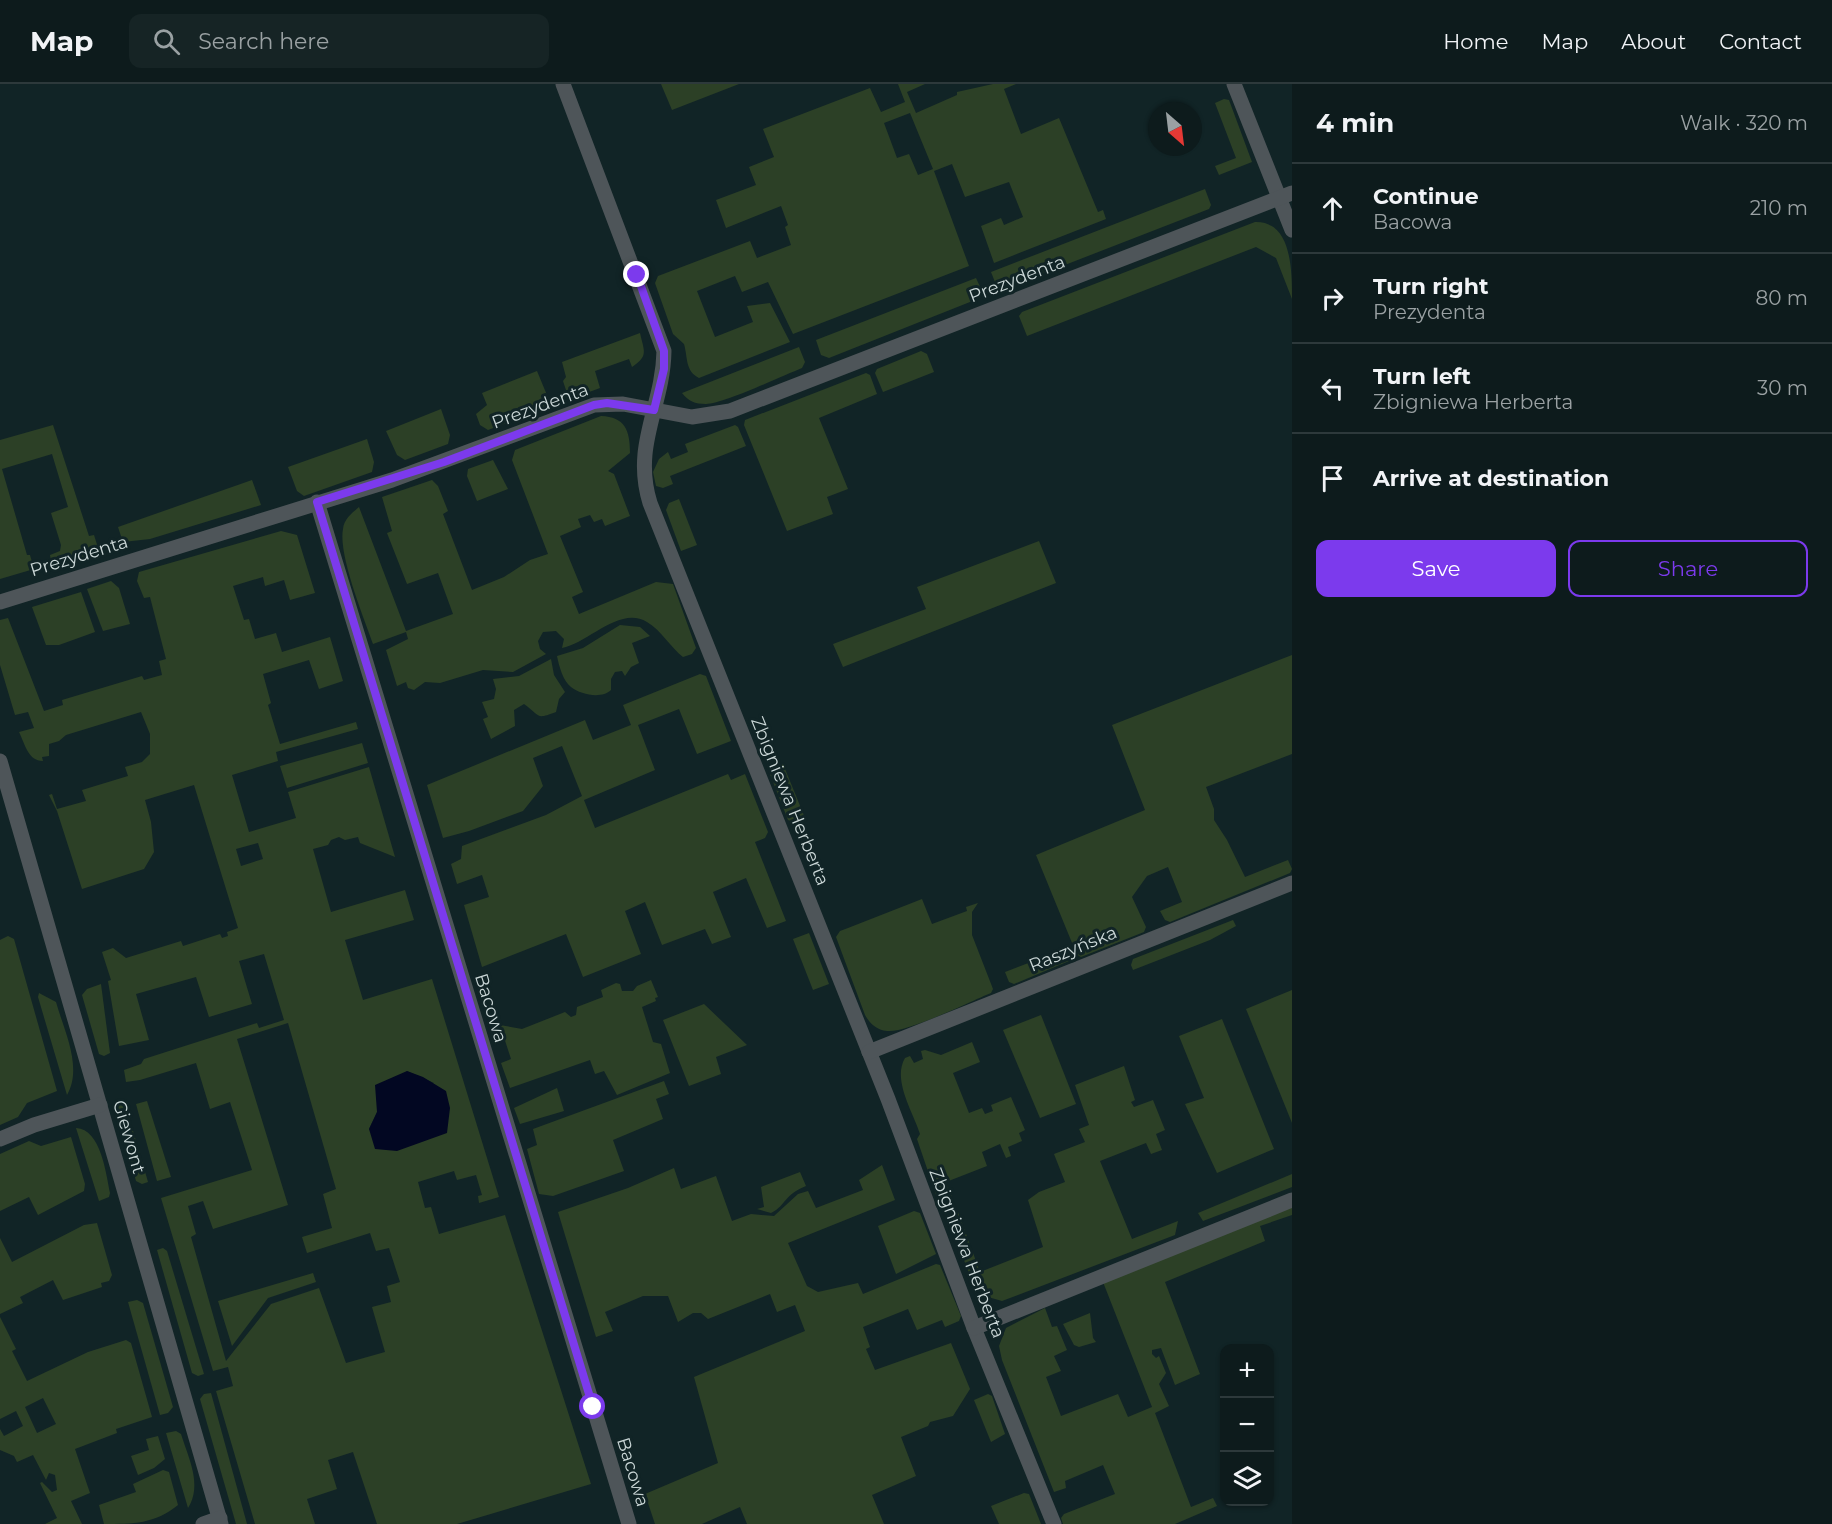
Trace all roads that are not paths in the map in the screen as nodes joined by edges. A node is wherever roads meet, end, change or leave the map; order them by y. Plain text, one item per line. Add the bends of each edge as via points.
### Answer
1 (562, 84) edge
2 (1234, 84) edge
3 (1286, 196) edge
4 (1292, 230) edge
5 (654, 410) junction
6 (317, 502) junction
7 (0, 602) edge
8 (0, 761) edge
9 (1292, 883) edge
10 (869, 1052) junction
11 (100, 1105) junction
12 (0, 1139) edge
13 (1292, 1200) edge
14 (974, 1328) junction
15 (220, 1521) edge
16 (203, 1524) edge
17 (629, 1524) edge
18 (1054, 1524) edge

1 - 5 street, Zbigniewa Herberta via 662,343 664,369
2 - 3 street
3 - 4 street
3 - 5 street, Prezydenta via 730,411 693,417
5 - 6 street, Prezydenta via 607,403 594,405 444,462
5 - 10 street, Zbigniewa Herberta via 642,468 650,503
6 - 7 street, Prezydenta
6 - 17 street, Bacowa
8 - 11 street, Giewont
9 - 10 street, Raszyńska
10 - 14 street, Zbigniewa Herberta
11 - 12 street
11 - 15 street, Giewont
13 - 14 street
14 - 18 street, Zbigniewa Herberta
15 - 16 street

